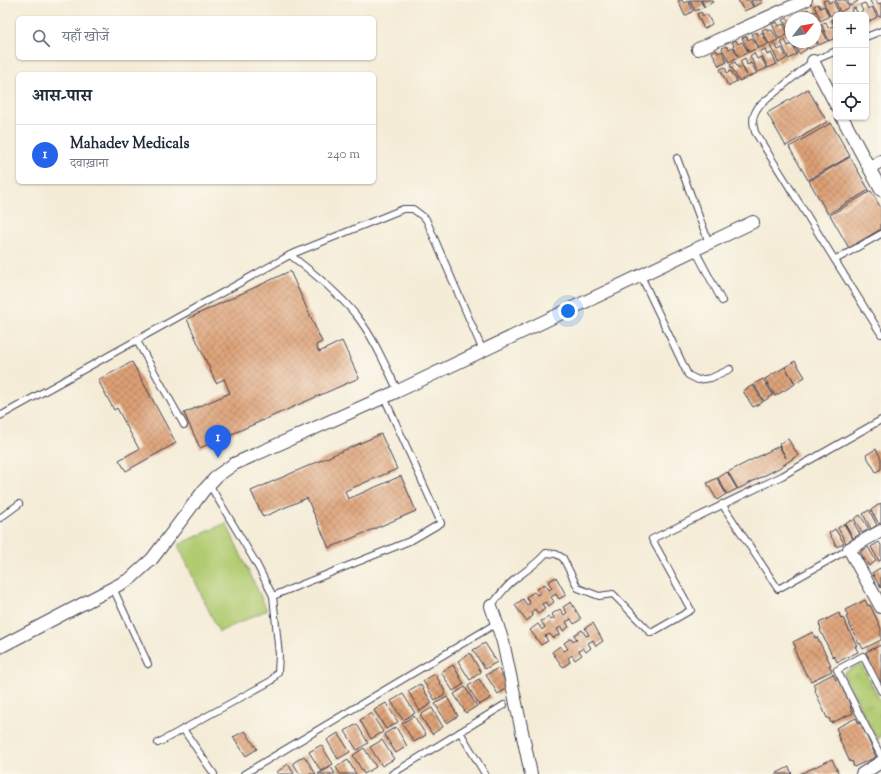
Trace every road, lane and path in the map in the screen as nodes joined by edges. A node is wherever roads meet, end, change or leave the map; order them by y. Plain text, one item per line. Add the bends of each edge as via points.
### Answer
1 (806, 0) edge
2 (881, 31) edge
3 (869, 37) edge
4 (698, 49) dead end
5 (833, 52) edge
6 (813, 61) junction
7 (833, 99) edge
8 (844, 120) edge
9 (677, 158) dead end
10 (881, 161) edge
11 (869, 168) junction
12 (881, 190) edge
13 (753, 222) dead end
14 (881, 234) edge
15 (708, 244) junction
16 (695, 250) junction
17 (290, 255) junction
18 (835, 260) junction
19 (641, 276) junction
20 (722, 301) dead end
21 (881, 334) edge
22 (137, 341) junction
23 (482, 351) junction
24 (730, 369) dead end
25 (398, 391) junction
26 (384, 397) junction
27 (0, 416) edge
28 (881, 420) edge
29 (184, 425) dead end
30 (209, 484) junction
31 (19, 504) dead end
32 (722, 504) junction
33 (0, 518) edge
34 (881, 531) edge
35 (849, 549) junction
36 (113, 588) junction
37 (273, 596) junction
38 (880, 604) edge
39 (491, 606) joint
40 (497, 623) junction
41 (0, 647) edge
42 (148, 664) dead end
43 (881, 691) edge
44 (504, 705) dead end
45 (183, 729) junction
46 (460, 732) junction
47 (158, 743) dead end
48 (881, 756) edge
49 (881, 762) edge
50 (214, 774) edge
51 (244, 774) edge
52 (392, 774) edge
53 (485, 774) edge
54 (531, 774) edge
55 (862, 774) edge

1 - 4 street
2 - 3 lane
5 - 6 lane
6 - 7 street
6 - 18 lane via 759,106 752,122 754,132
8 - 11 street
9 - 15 lane
10 - 11 street
11 - 12 street
13 - 15 street
14 - 18 lane
15 - 16 street
16 - 19 street
16 - 20 lane
17 - 22 lane
17 - 23 lane via 403,209 413,209 426,219
17 - 25 lane via 314,273 356,316 377,349
18 - 21 lane
19 - 23 street
19 - 24 lane via 688,375 698,380 712,378
22 - 27 lane
22 - 29 lane
23 - 25 street
25 - 26 street
26 - 30 street via 234,464
26 - 37 lane via 441,523 412,540
28 - 32 lane via 782,476
30 - 36 street via 152,559 130,579
30 - 37 lane
31 - 33 lane
32 - 35 lane via 778,589
32 - 39 lane via 652,539 691,610 651,632 613,594 600,596 578,588 563,558 546,553 508,586
34 - 35 street
35 - 38 street
36 - 41 street
36 - 42 lane
37 - 45 lane via 279,655 278,672 271,681
39 - 40 street
40 - 51 lane
40 - 54 street
43 - 48 lane via 863,656 837,670
44 - 46 lane
45 - 47 lane
45 - 50 lane
46 - 52 lane
46 - 53 lane
49 - 55 street

